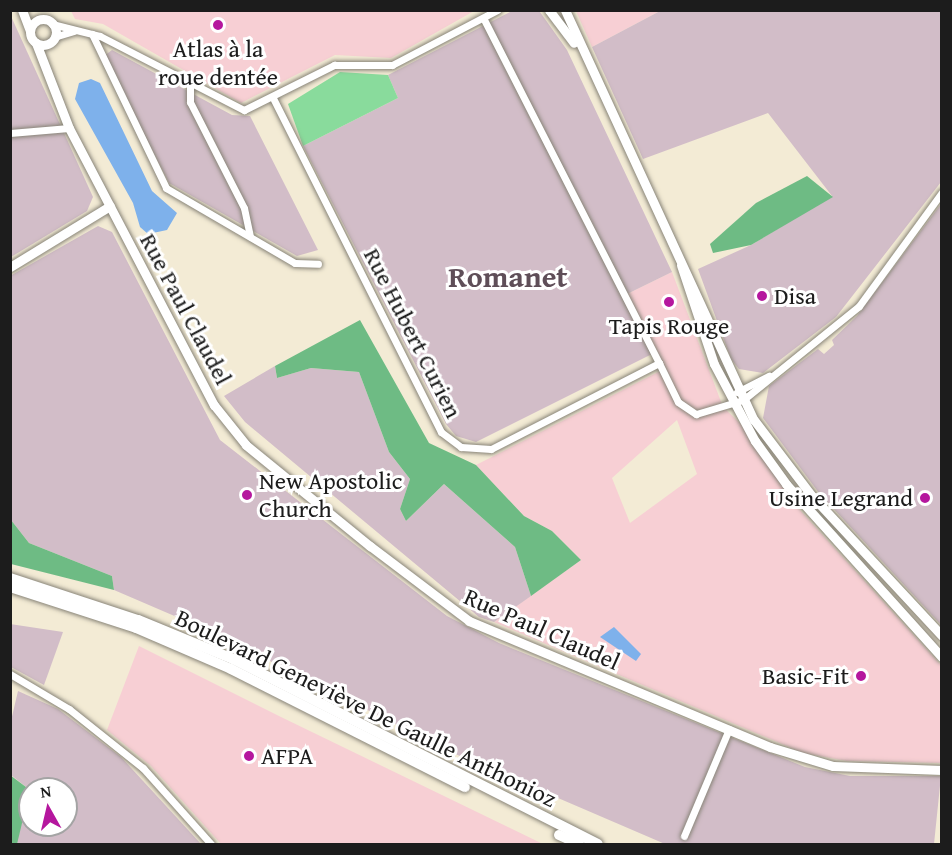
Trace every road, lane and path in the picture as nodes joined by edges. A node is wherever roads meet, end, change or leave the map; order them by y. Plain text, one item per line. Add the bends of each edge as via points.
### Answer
1 (549, 10) edge
2 (565, 10) edge
3 (22, 11) edge
4 (495, 11) edge
5 (483, 18) junction
6 (41, 20) junction
7 (52, 24) junction
8 (30, 31) junction
9 (74, 31) junction
10 (92, 33) junction
11 (52, 40) junction
12 (36, 43) junction
13 (579, 49) junction
14 (45, 60) junction
15 (190, 84) junction
16 (273, 98) junction
17 (69, 128) junction
18 (10, 133) edge
19 (942, 192) edge
20 (110, 206) junction
21 (250, 236) junction
22 (681, 262) junction
23 (318, 264) dead end
24 (10, 267) edge
25 (659, 363) junction
26 (771, 376) junction
27 (739, 390) junction
28 (743, 400) junction
29 (732, 401) junction
30 (10, 578) edge
31 (10, 587) edge
32 (942, 636) edge
33 (942, 657) edge
34 (10, 674) edge
35 (729, 729) junction
36 (942, 770) edge
37 (684, 836) dead end
38 (212, 844) edge
39 (579, 844) edge
40 (598, 844) edge

1 - 13 street
2 - 13 street
3 - 6 street
3 - 8 street
4 - 5 street
5 - 16 street via 392,65 334,65
5 - 25 street
6 - 7 street
6 - 8 street
7 - 9 street
7 - 11 street
8 - 12 street, Rue Paul Claudel
9 - 10 street
9 - 11 street
10 - 15 street
10 - 21 street via 166,188
11 - 12 street
11 - 14 street
12 - 14 street, Rue Paul Claudel
13 - 22 street
14 - 17 street, Rue Paul Claudel
15 - 16 street via 235,110
15 - 21 street via 190,102 244,208
16 - 25 street, Rue Hubert Curien via 449,441 491,449
17 - 18 street
17 - 20 street, Rue Paul Claudel
19 - 26 street via 860,306
20 - 24 street
20 - 35 street, Rue Paul Claudel via 214,405 267,463 451,611
21 - 23 street via 296,263
22 - 27 street
22 - 29 street via 687,294
25 - 29 street via 686,409 696,414
26 - 27 street
26 - 28 street
27 - 28 street
27 - 29 street
28 - 29 street
28 - 32 street via 812,496
29 - 33 street via 786,484
30 - 40 main road, Boulevard Geneviève De Gaulle Anthonioz via 138,620 233,659
31 - 39 main road, Boulevard Geneviève De Gaulle Anthonioz via 136,628 231,669
34 - 38 street via 69,709 144,768
35 - 36 street, Rue Paul Claudel via 833,766
35 - 37 street

